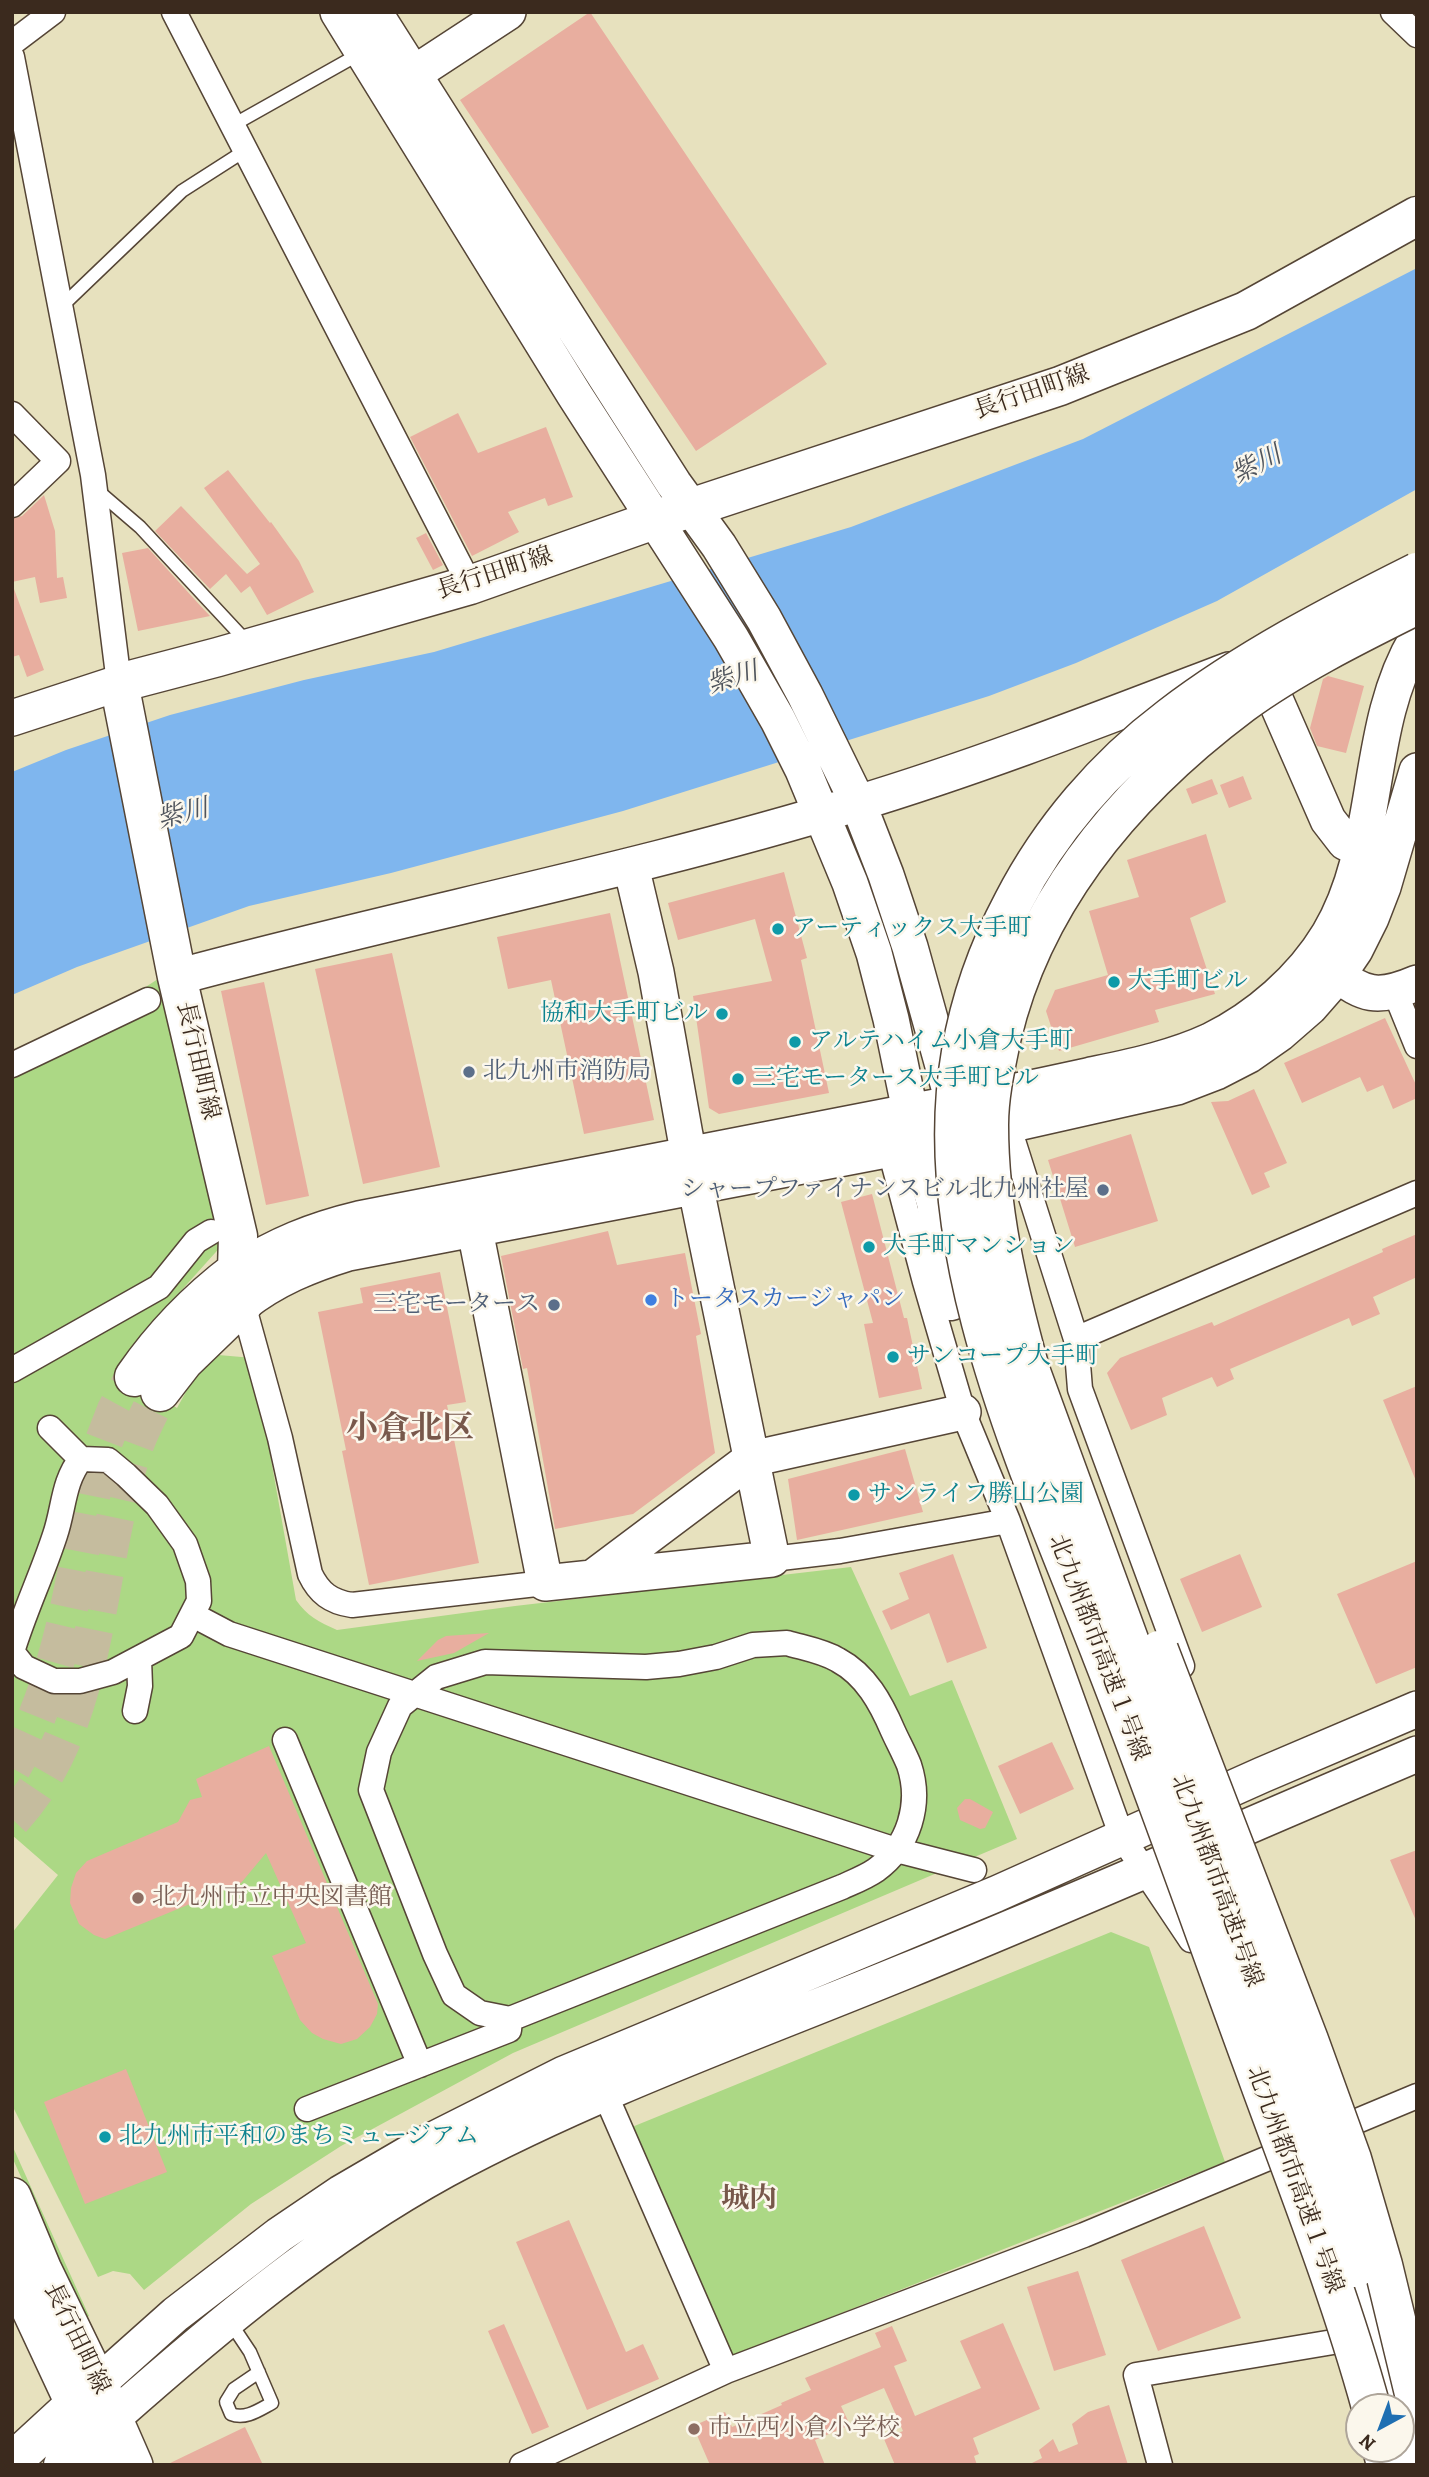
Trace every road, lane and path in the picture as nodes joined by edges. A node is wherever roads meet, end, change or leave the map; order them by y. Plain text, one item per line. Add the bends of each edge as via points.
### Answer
1 (53, 12) edge
2 (174, 12) edge
3 (338, 12) edge
4 (374, 12) edge
5 (508, 12) edge
6 (1394, 12) edge
7 (1417, 35) edge
8 (12, 43) edge
9 (362, 53) junction
10 (12, 57) edge
11 (399, 83) junction
12 (233, 125) junction
13 (246, 150) junction
14 (1417, 216) edge
15 (61, 307) junction
16 (12, 414) edge
17 (58, 461) junction
18 (94, 481) junction
19 (12, 505) edge
20 (692, 508) junction
21 (654, 520) junction
22 (1417, 572) edge
23 (471, 584) junction
24 (1417, 605) edge
25 (1417, 638) edge
26 (252, 647) junction
27 (119, 682) junction
28 (12, 718) edge
29 (1417, 771) edge
30 (858, 803) junction
31 (821, 814) junction
32 (1361, 850) junction
33 (631, 866) junction
34 (1325, 967) junction
35 (1406, 988) edge
36 (163, 989) junction
37 (1417, 1046) edge
38 (12, 1065) edge
39 (959, 1120) junction
40 (1008, 1125) junction
41 (906, 1136) junction
42 (693, 1171) junction
43 (980, 1189) junction
44 (1417, 1194) edge
45 (937, 1210) junction
46 (471, 1213) junction
47 (211, 1232) dead end
48 (240, 1287) junction
49 (1076, 1339) junction
50 (15, 1375) edge
51 (147, 1385) tunnel mouth
52 (963, 1412) junction
53 (50, 1428) dead end
54 (81, 1459) junction
55 (751, 1459) junction
56 (1008, 1521) junction
57 (772, 1559) junction
58 (595, 1576) junction
59 (545, 1583) junction
60 (193, 1615) junction
61 (12, 1652) edge
62 (139, 1659) junction
63 (414, 1695) junction
64 (1417, 1709) edge
65 (135, 1712) dead end
66 (285, 1741) dead end
67 (1417, 1754) edge
68 (1216, 1796) junction
69 (1135, 1831) junction
70 (1217, 1838) junction
71 (896, 1850) junction
72 (1152, 1866) junction
73 (974, 1870) dead end
74 (510, 2018) junction
75 (420, 2065) junction
76 (598, 2078) junction
77 (1417, 2096) edge
78 (307, 2109) dead end
79 (1330, 2132) junction
80 (1272, 2156) junction
81 (12, 2197) edge
82 (12, 2269) edge
83 (1342, 2270) junction
84 (228, 2319) junction
85 (1407, 2336) edge
86 (1339, 2341) junction
87 (726, 2371) junction
88 (258, 2372) junction
89 (1352, 2393) edge
90 (1368, 2393) edge
91 (1392, 2393) edge
92 (1417, 2399) edge
93 (1417, 2406) edge
94 (96, 2422) edge
95 (12, 2462) edge
96 (63, 2465) edge
97 (135, 2465) edge
98 (522, 2465) edge
99 (1160, 2465) edge

1 - 8 street
2 - 12 street
3 - 9 street
4 - 11 street
5 - 11 street
6 - 7 street
9 - 11 street
9 - 12 lane
10 - 15 street
11 - 20 street
11 - 21 street
12 - 13 street
13 - 15 lane via 182,191
13 - 23 street
14 - 20 main road, 長行田町線 via 1246,311 1060,386
15 - 18 street
16 - 17 street
17 - 18 street
17 - 19 street
18 - 26 lane
18 - 27 street
20 - 21 main road, 長行田町線
20 - 30 street via 764,619
21 - 23 main road, 長行田町線
21 - 31 street via 778,720
22 - 83 main road, 北九州都市高速１号線, bridge via 1225,677 1164,721 1078,805 1030,872 996,936 963,1042 955,1115 955,1177 964,1239 976,1300 1007,1407
23 - 26 main road, 長行田町線
24 - 83 main road, 北九州都市高速1号線, bridge via 1244,703 1149,783 1110,826 1048,916 1018,982 999,1051 989,1122 999,1243 1030,1369 1323,2170
25 - 32 street via 1397,678 1387,713
26 - 27 main road, 長行田町線
27 - 28 street
27 - 36 main road, 長行田町線
29 - 34 street via 1371,918
30 - 31 street
30 - 32 street via 1229,670 1252,672 1268,683 1328,820 1345,842
30 - 39 street via 910,947
31 - 33 street
31 - 41 street via 874,953 891,1019
32 - 34 street via 1329,934
33 - 36 street via 253,956
33 - 42 street
34 - 35 street via 1366,992 1380,995
34 - 39 street via 1247,1020 1175,1056
34 - 40 street via 1310,1007 1250,1055 1216,1072 1177,1087
35 - 37 street
36 - 38 street
36 - 48 main road, 長行田町線 via 238,1236
39 - 40 street
39 - 41 street
39 - 43 street
40 - 49 street
41 - 42 street
41 - 45 street
41 - 52 street via 925,1282
42 - 46 street
42 - 55 street
43 - 68 street via 1060,1418
43 - 93 main road, bridge via 1030,1293 1098,1490 1309,2040 1383,2265
44 - 49 street
45 - 69 street
45 - 83 main road, bridge via 951,1301 988,1422 1175,1923 1223,2039
46 - 48 street via 321,1228 272,1249
46 - 59 street
47 - 50 street via 196,1241 159,1287
48 - 51 main road via 202,1298 178,1321 155,1347
48 - 59 street via 310,1574 326,1597 352,1605
49 - 68 street via 1080,1389
52 - 55 street
52 - 56 street
53 - 54 street
54 - 60 street via 108,1460 157,1505 186,1544 198,1581 199,1601
54 - 61 street via 65,1491 57,1531
55 - 57 street
55 - 58 street
56 - 57 street
56 - 69 street
57 - 58 street
58 - 59 street
60 - 62 street via 181,1636
60 - 63 street via 229,1634
61 - 62 street via 24,1667 54,1681 80,1681
62 - 65 street
63 - 71 street
63 - 71 street via 436,1677 485,1662 646,1667 691,1662 753,1645 787,1643 813,1650 838,1659 864,1680 883,1707 909,1767 912,1818
63 - 74 street via 400,1706 379,1752 371,1790 454,1995 480,2013
64 - 68 street
66 - 75 street
67 - 70 street
68 - 69 street
68 - 70 street
69 - 72 street
69 - 76 street
70 - 72 street
70 - 79 street
71 - 73 street
71 - 74 street via 875,1870 842,1887
72 - 76 street via 1019,1925
72 - 80 street via 1191,1940
74 - 75 street via 509,2030
75 - 78 street
76 - 84 street via 299,2263
76 - 87 street
76 - 94 street via 506,2102 341,2193 279,2235 202,2293
77 - 79 street
79 - 80 street
79 - 85 street
80 - 86 street
80 - 87 street via 1084,2235
81 - 94 main road, 長行田町線
82 - 94 main road, 長行田町線
83 - 90 main road, 北九州都市高速１号線, bridge
83 - 91 main road, 北九州都市高速１号線
84 - 88 lane
84 - 94 street
85 - 92 street
86 - 89 street
86 - 99 street via 1136,2375
87 - 98 street
88 - 88 lane via 272,2403 240,2417 228,2410 229,2393
94 - 95 main road, 長行田町線
94 - 96 main road
94 - 97 street

